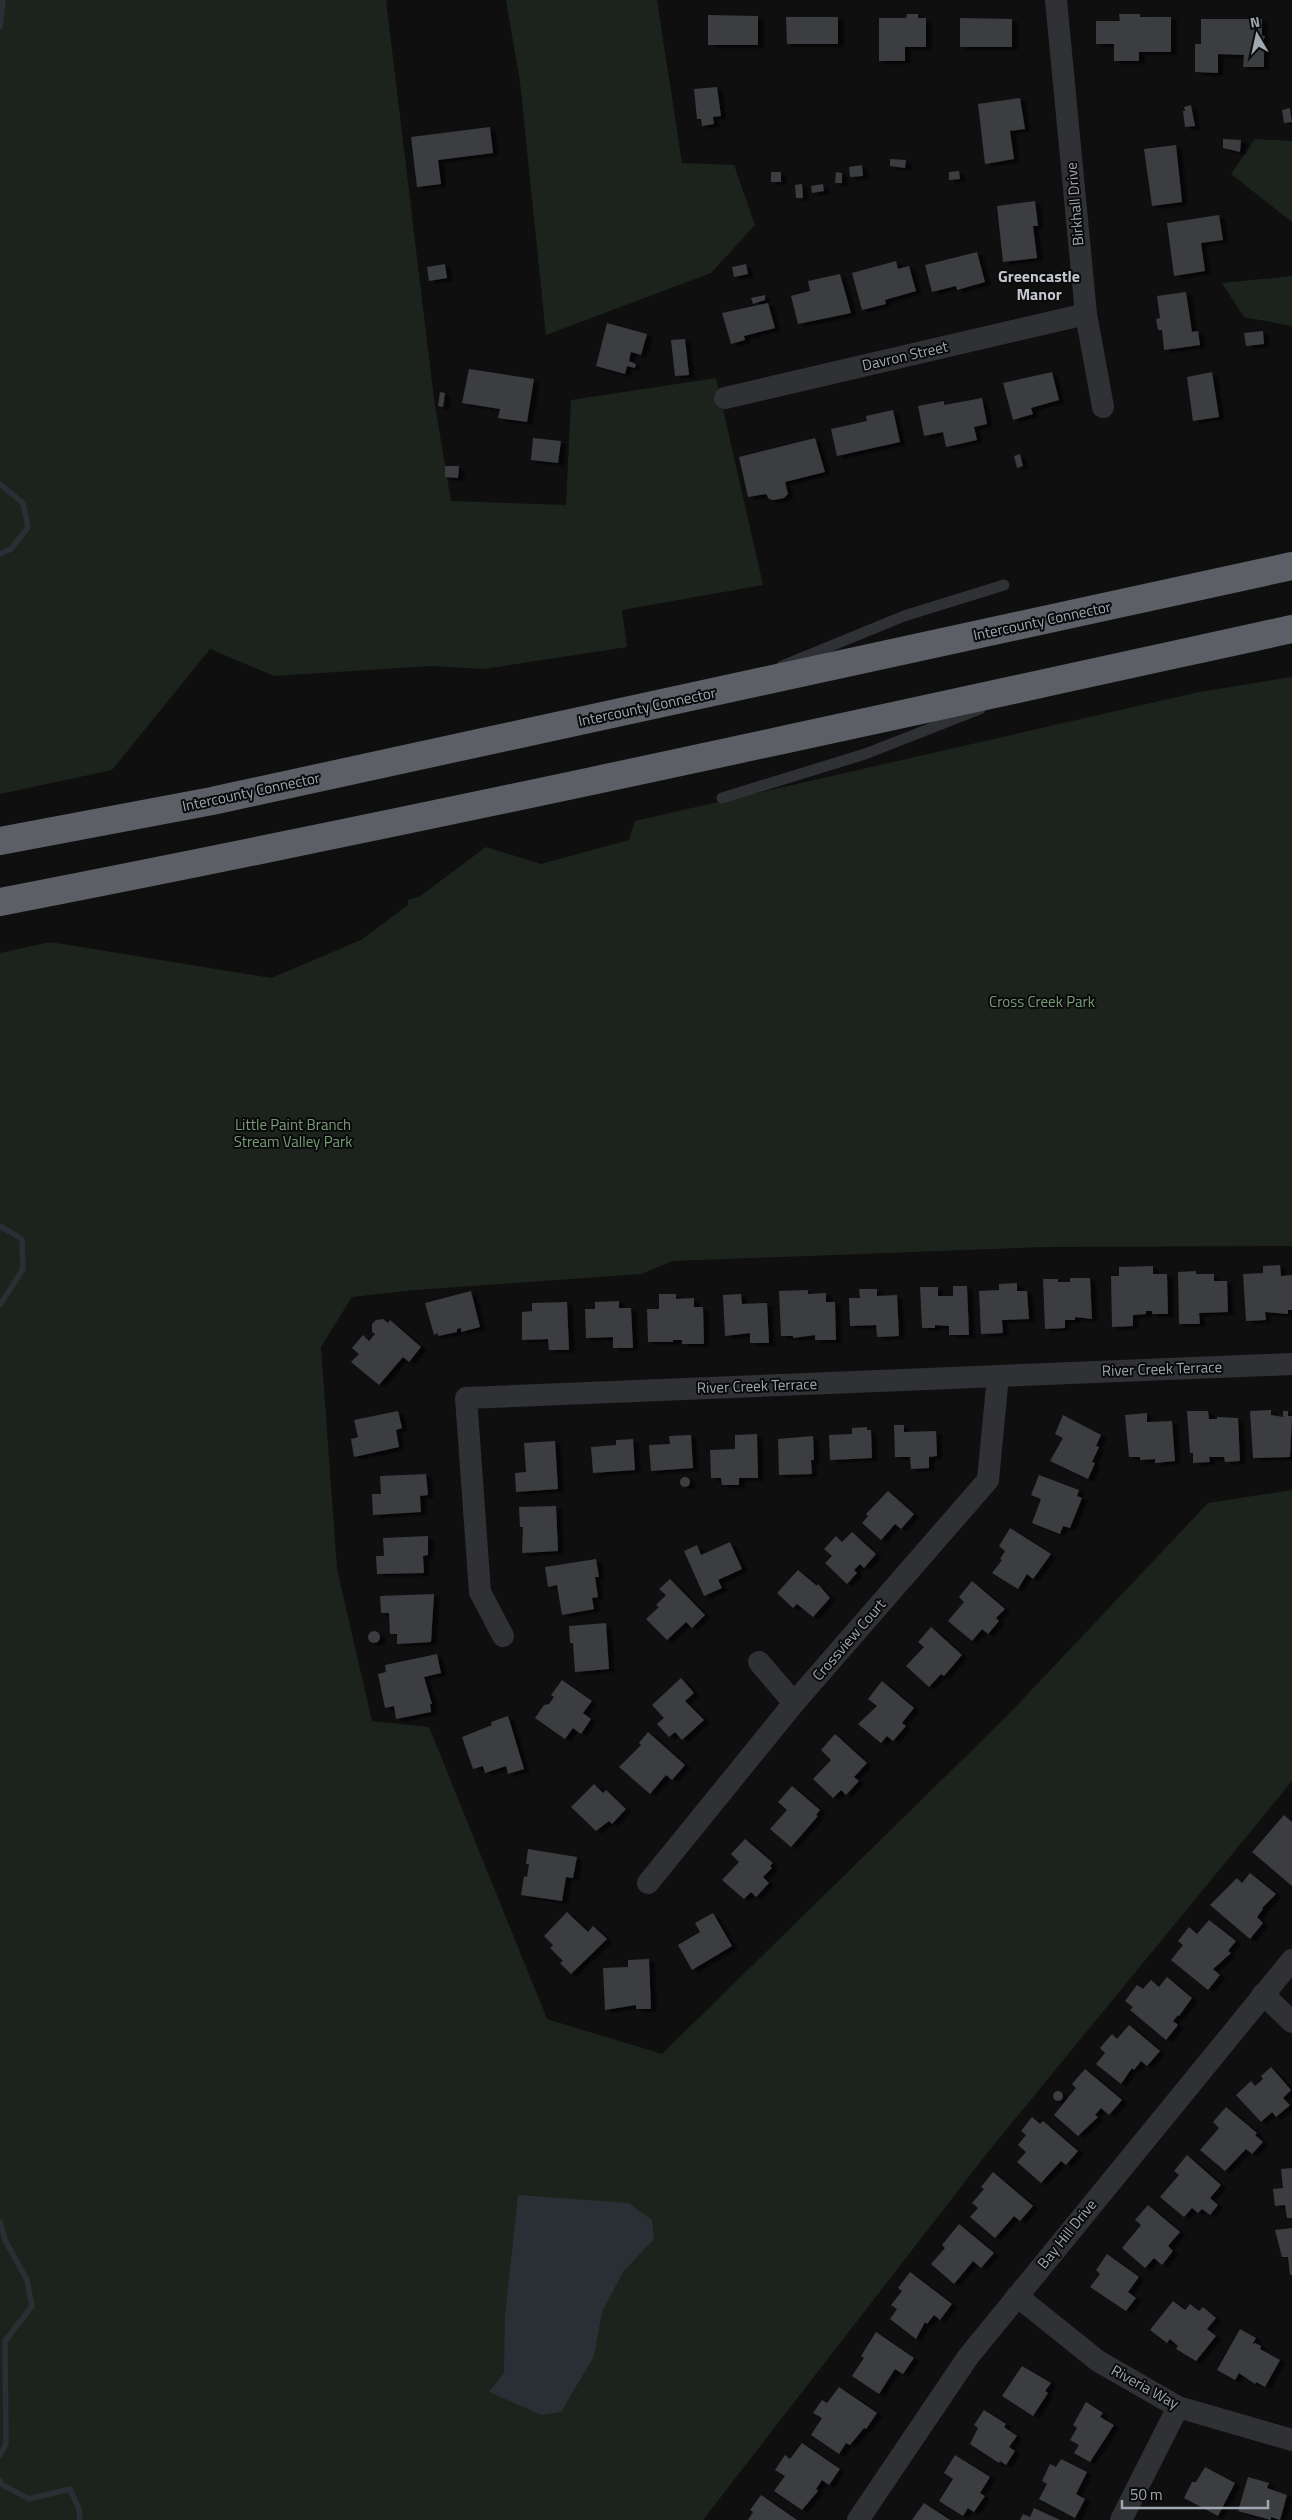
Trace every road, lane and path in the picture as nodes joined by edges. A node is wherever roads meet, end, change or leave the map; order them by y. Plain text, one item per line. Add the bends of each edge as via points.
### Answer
1 (1056, 0) edge
2 (1086, 314) junction
3 (725, 398) dead end
4 (1103, 406) dead end
5 (1292, 566) edge
6 (1004, 585) dead end
7 (1292, 629) edge
8 (1044, 683) junction
9 (726, 690) junction
10 (722, 798) dead end
11 (0, 842) edge
12 (0, 902) edge
13 (1292, 1364) edge
14 (998, 1376) junction
15 (503, 1636) dead end
16 (759, 1662) dead end
17 (794, 1703) junction
18 (648, 1884) dead end
19 (1292, 1960) edge
20 (1263, 1994) junction
21 (1292, 2022) edge
22 (1017, 2296) junction
23 (1178, 2407) junction
24 (1292, 2440) edge
25 (858, 2520) edge
26 (1121, 2520) edge

1 - 2 street, Birkhall Drive
2 - 3 street, Davron Street
2 - 4 street, Birkhall Drive
5 - 9 highway, Intercounty Connector
6 - 9 lane via 877,626
7 - 8 highway
8 - 10 lane via 865,754
8 - 12 highway via 696,760
9 - 11 highway, Intercounty Connector via 212,801
13 - 14 street, River Creek Terrace
14 - 15 street, River Creek Terrace via 466,1398 480,1592
14 - 17 street, Crossview Court via 988,1480
16 - 17 street
17 - 18 street, Crossview Court
19 - 20 street, Bay Hill Drive
20 - 21 street
20 - 22 street, Bay Hill Drive
22 - 23 street, Riveria Way via 1098,2361
22 - 25 street, Bay Hill Drive via 962,2364
23 - 24 street, Riveria Way
23 - 26 street

